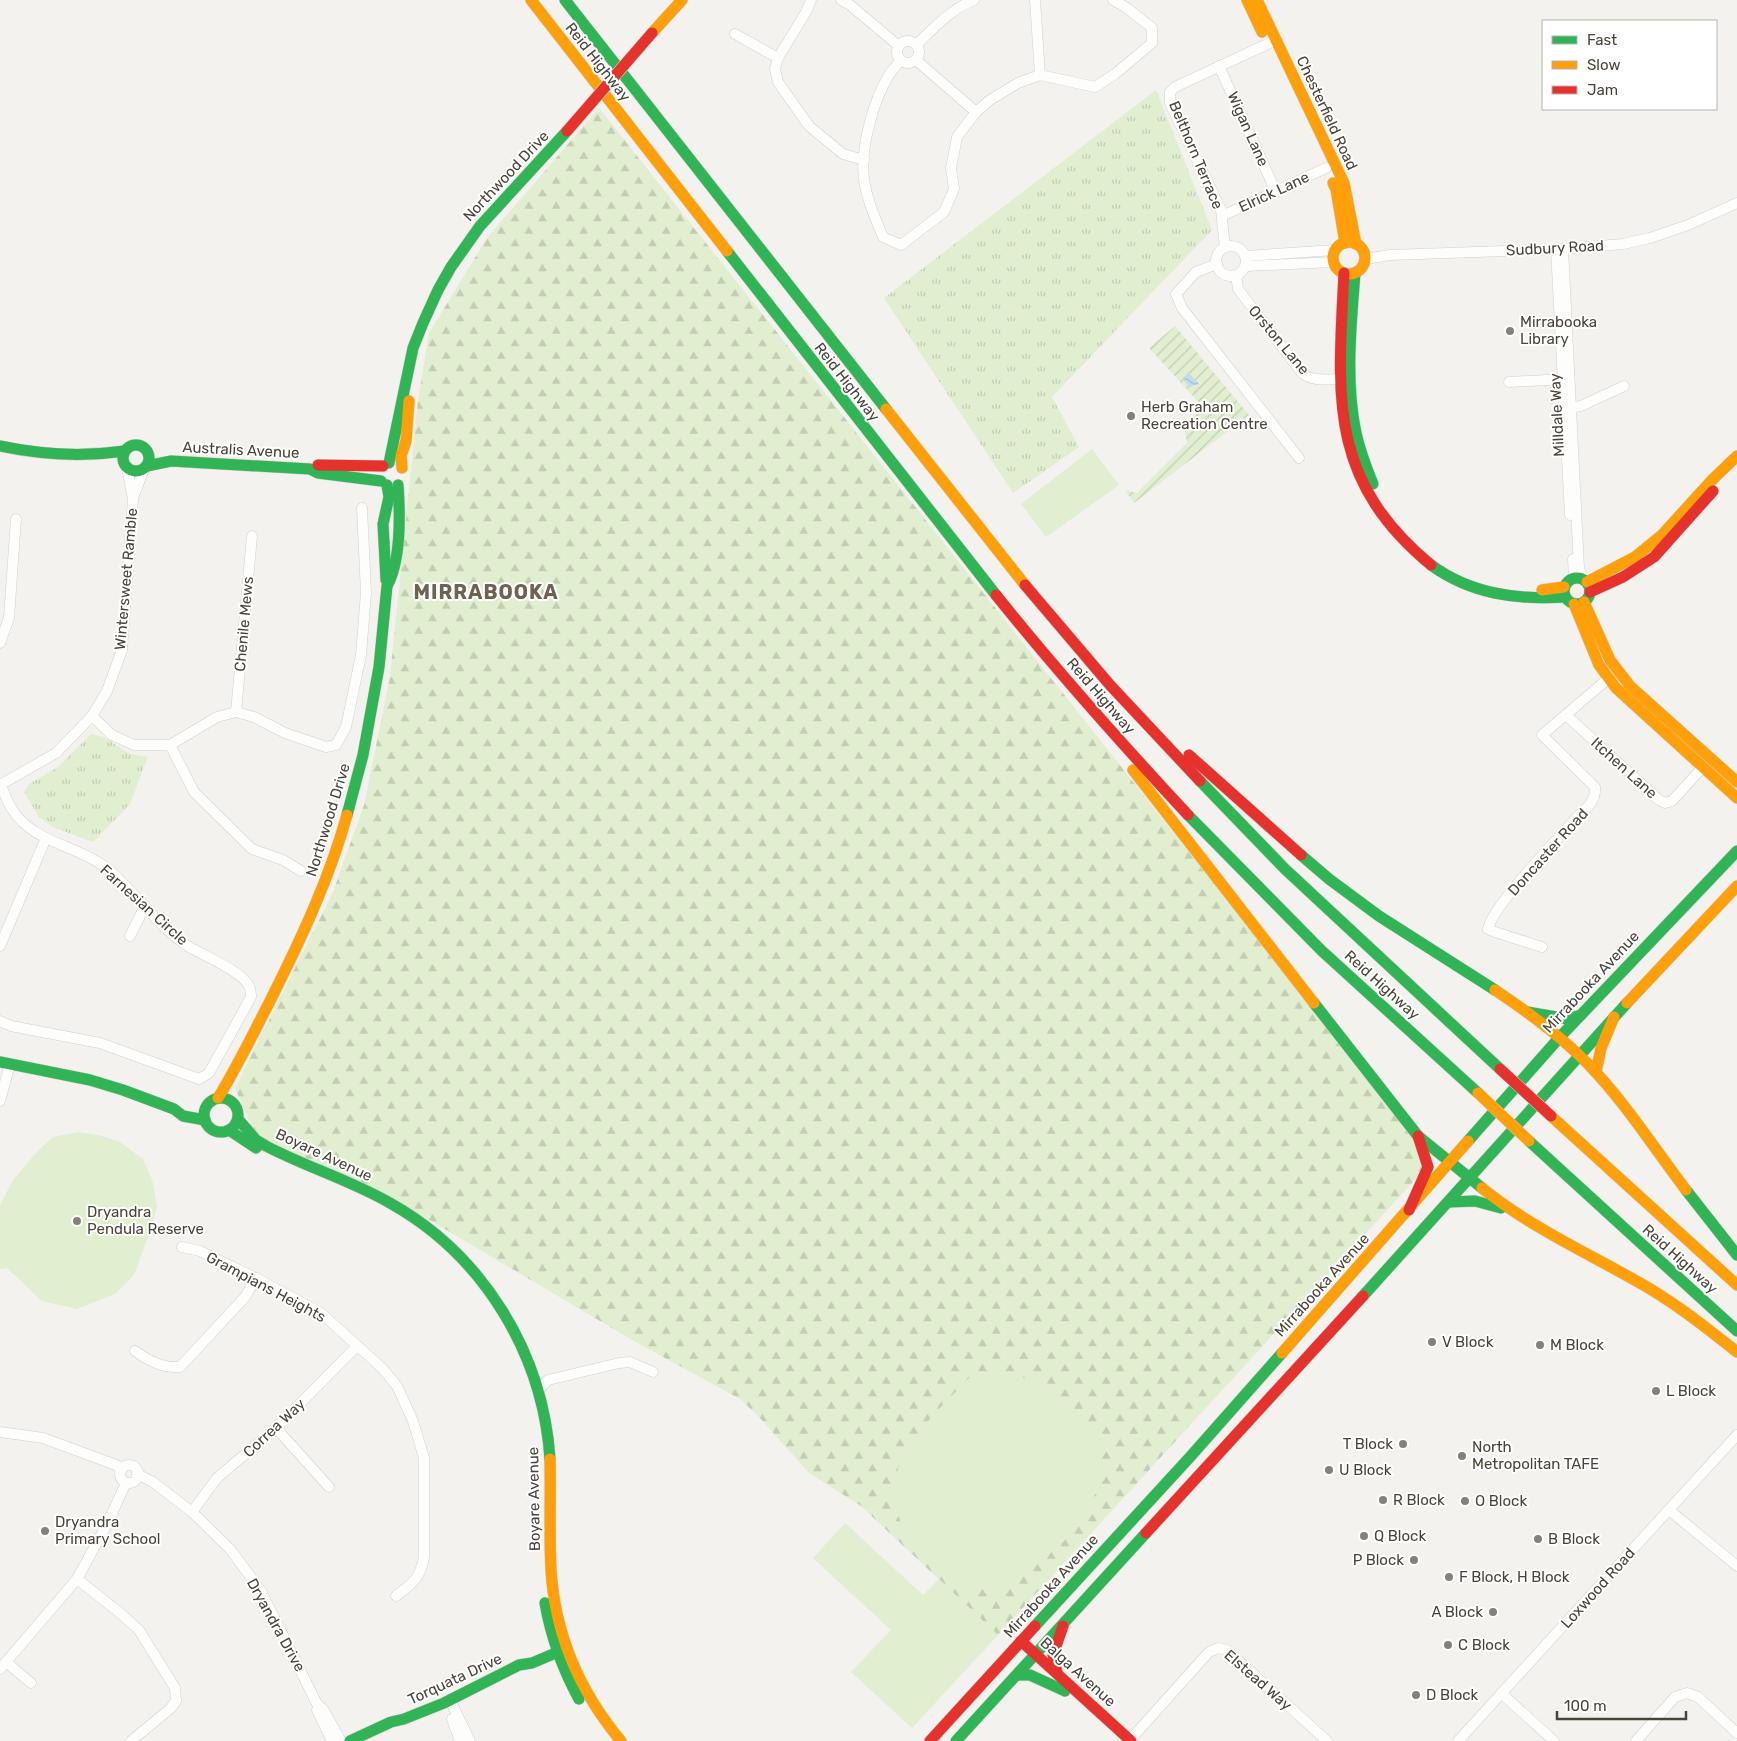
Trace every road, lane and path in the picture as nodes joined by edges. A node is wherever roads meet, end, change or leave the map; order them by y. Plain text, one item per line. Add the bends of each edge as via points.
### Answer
1 (530, 0) edge
2 (565, 0) edge
3 (812, 0) edge
4 (818, 0) edge
5 (974, 0) edge
6 (1035, 0) edge
7 (1113, 0) edge
8 (1247, 0) edge
9 (1258, 0) edge
10 (846, 2) edge
11 (677, 3) edge
12 (806, 12) junction
13 (735, 34) dead end
14 (1272, 41) junction
15 (917, 44) junction
16 (899, 46) junction
17 (778, 58) junction
18 (901, 60) junction
19 (916, 60) junction
20 (1219, 66) junction
21 (1040, 75) junction
22 (976, 112) junction
23 (1305, 113) junction
24 (864, 160) junction
25 (1326, 168) junction
26 (1276, 192) junction
27 (1737, 203) edge
28 (1222, 216) junction
29 (1351, 243) junction
30 (1225, 247) junction
31 (1560, 249) junction
32 (1334, 256) junction
33 (1365, 259) junction
34 (1246, 261) junction
35 (1217, 264) junction
36 (1349, 273) junction
37 (1236, 275) junction
38 (1347, 314) junction
39 (1340, 379) junction
40 (1566, 379) junction
41 (1509, 382) dead end
42 (1624, 386) dead end
43 (406, 388) junction
44 (1567, 408) junction
45 (0, 446) edge
46 (125, 451) junction
47 (148, 452) junction
48 (99, 455) junction
49 (1737, 456) edge
50 (1299, 458) dead end
51 (171, 461) junction
52 (386, 464) junction
53 (125, 466) junction
54 (1737, 466) edge
55 (146, 467) junction
56 (402, 468) junction
57 (310, 469) junction
58 (388, 484) junction
59 (133, 499) junction
60 (362, 508) dead end
61 (1384, 510) junction
62 (16, 519) dead end
63 (252, 536) dead end
64 (387, 586) junction
65 (1578, 590) junction
66 (0, 643) edge
67 (1048, 658) junction
68 (1610, 678) junction
69 (1110, 685) junction
70 (236, 712) junction
71 (1566, 715) junction
72 (92, 716) junction
73 (170, 745) junction
74 (1703, 767) junction
75 (1737, 782) edge
76 (0, 785) edge
77 (1737, 798) edge
78 (46, 838) junction
79 (1737, 851) edge
80 (301, 872) dead end
81 (1737, 886) edge
82 (145, 906) junction
83 (1704, 921) junction
84 (130, 936) dead end
85 (0, 946) edge
86 (1542, 947) dead end
87 (1645, 948) junction
88 (1524, 1011) junction
89 (1581, 1015) junction
90 (1614, 1017) junction
91 (0, 1021) edge
92 (1559, 1038) junction
93 (1579, 1055) junction
94 (5, 1063) edge
95 (1596, 1072) junction
96 (233, 1074) junction
97 (218, 1098) junction
98 (0, 1101) edge
99 (232, 1101) junction
100 (206, 1107) junction
101 (174, 1109) junction
102 (238, 1119) junction
103 (205, 1120) junction
104 (229, 1130) junction
105 (1418, 1136) junction
106 (1450, 1161) junction
107 (1470, 1177) junction
108 (1449, 1202) junction
109 (1409, 1210) junction
110 (1523, 1217) junction
111 (182, 1247) dead end
112 (1737, 1255) edge
113 (256, 1278) junction
114 (1737, 1286) edge
115 (1737, 1331) edge
116 (358, 1346) junction
117 (135, 1351) dead end
118 (1737, 1352) edge
119 (653, 1372) dead end
120 (533, 1375) junction
121 (548, 1380) junction
122 (538, 1391) junction
123 (276, 1428) junction
124 (0, 1432) edge
125 (1737, 1435) edge
126 (122, 1469) junction
127 (137, 1474) junction
128 (126, 1483) junction
129 (329, 1487) dead end
130 (1669, 1510) junction
131 (192, 1512) junction
132 (1136, 1516) junction
133 (1150, 1529) junction
134 (1737, 1566) edge
135 (76, 1579) junction
136 (396, 1596) dead end
137 (1065, 1621) junction
138 (1021, 1641) junction
139 (559, 1646) junction
140 (1033, 1656) junction
141 (3, 1665) edge
142 (1057, 1673) junction
143 (1016, 1674) junction
144 (31, 1683) dead end
145 (1065, 1691) junction
146 (1501, 1693) junction
147 (447, 1701) junction
148 (317, 1704) junction
149 (404, 1719) junction
150 (971, 1724) junction
151 (1737, 1733) edge
152 (131, 1741) edge
153 (332, 1741) edge
154 (341, 1741) edge
155 (350, 1741) edge
156 (374, 1741) edge
157 (460, 1741) edge
158 (470, 1741) edge
159 (608, 1741) edge
160 (621, 1741) edge
161 (930, 1741) edge
162 (948, 1741) edge
163 (956, 1741) edge
164 (1127, 1741) edge
165 (1327, 1741) edge
166 (1458, 1741) edge
167 (1554, 1741) edge
168 (1636, 1741) edge

1 - 67 main road, Reid Highway via 946,533
2 - 69 main road, Reid Highway via 948,489
3 - 12 street
4 - 12 street
5 - 15 street via 937,24
6 - 21 street
7 - 21 street via 1152,28 1152,43 1095,86
8 - 14 main road, Chesterfield Road
9 - 14 main road, Chesterfield Road
10 - 16 street
11 - 43 main road, Northwood Drive, bridge via 567,131 486,218 460,252 419,331
12 - 17 street
13 - 17 street
14 - 20 street, Belthorn Terrace
14 - 23 main road, Chesterfield Road
15 - 16 street via 907,41
15 - 19 street via 920,52
16 - 18 street
17 - 24 street via 775,69 778,82 809,126 843,154
18 - 19 street via 908,63
18 - 24 street via 878,97 865,142
19 - 22 street
20 - 26 street, Wigan Lane
20 - 28 street, Belthorn Terrace via 1175,87 1170,92 1170,104
21 - 22 street via 1018,83
22 - 24 street via 957,137 951,168 954,189 944,212 901,245 883,237 871,209 864,178
23 - 25 main road, Chesterfield Road
23 - 29 main road, Chesterfield Road via 1344,183
25 - 26 street, Elrick Lane
25 - 29 main road, Chesterfield Road via 1336,189
26 - 28 street, Elrick Lane
27 - 31 street, Sudbury Road via 1650,238 1623,244
28 - 30 street, Belthorn Terrace
29 - 32 main road via 1338,246
29 - 33 main road via 1360,247
30 - 34 street via 1242,250
30 - 35 street via 1218,255
31 - 33 street, Sudbury Road via 1390,255
31 - 40 street, Milldale Way
32 - 34 street
32 - 36 main road via 1336,267
33 - 36 main road via 1361,269
34 - 37 street via 1243,270
35 - 37 street via 1226,275
35 - 50 street via 1196,272 1176,294 1182,308
36 - 38 main road
37 - 39 street, Orston Lane via 1238,289 1302,373 1317,380
38 - 39 main road
38 - 61 main road via 1354,423
39 - 61 main road via 1343,422 1351,456 1372,500
40 - 41 street
40 - 44 street, Milldale Way
42 - 44 street via 1581,406
43 - 52 main road, Northwood Drive
43 - 56 main road, Northwood Drive via 409,400
44 - 65 street, Milldale Way
45 - 48 main road via 54,454
46 - 47 main road via 137,445
46 - 48 main road
46 - 53 main road via 122,460
47 - 51 main road, Australis Avenue
47 - 55 main road
48 - 53 main road
49 - 65 main road via 1662,535 1635,557
51 - 55 main road, Australis Avenue
51 - 57 main road, Australis Avenue
52 - 56 main road via 396,463
52 - 57 main road, Australis Avenue
52 - 58 main road via 380,473
53 - 55 main road via 135,472
53 - 59 street, Wintersweet Ramble
54 - 65 main road via 1654,557 1623,578
55 - 59 street, Wintersweet Ramble
56 - 58 main road via 402,479
57 - 58 main road, Australis Avenue
58 - 64 main road, Northwood Drive via 384,524
58 - 64 main road, Northwood Drive via 400,521 392,577
59 - 72 street, Wintersweet Ramble via 122,650 107,691
60 - 70 street via 366,593 361,655 343,735 336,745 326,747
61 - 65 main road via 1406,545 1431,567 1465,585 1498,591 1512,598 1536,599
62 - 66 street via 8,618
63 - 70 street, Chenile Mews
64 - 96 main road, Northwood Drive via 379,667 363,755 339,844 303,936
65 - 68 main road, Milldale Way via 1599,665
65 - 75 main road, Milldale Way via 1610,660 1630,686
67 - 105 main road
67 - 115 main road, Reid Highway, bridge via 1199,827 1322,951
68 - 71 street, Doncaster Road
68 - 74 main road, Milldale Way via 1616,688
69 - 88 main road via 1340,888
69 - 114 main road, Reid Highway, bridge via 1285,870
70 - 73 street via 217,717
71 - 74 street, Itchen Lane via 1665,803 1672,800
71 - 86 street, Doncaster Road via 1542,735 1595,787 1596,794 1591,804 1512,891 1490,921 1488,929
72 - 73 street via 112,735 134,745
72 - 76 street, Wintersweet Ramble via 56,753
73 - 80 street via 194,792 252,849 283,860
74 - 77 main road, Milldale Way
76 - 78 street, Farnesian Circle via 12,810 30,830
78 - 82 street, Farnesian Circle via 103,866
78 - 85 street
79 - 87 main road, Mirrabooka Avenue
81 - 83 main road
82 - 84 street
82 - 91 street, Farnesian Circle via 180,941 238,973 249,986 251,998 209,1073 199,1078 100,1043 11,1026
83 - 87 main road via 1662,957 1653,956
83 - 90 main road
87 - 89 main road, Mirrabooka Avenue
88 - 89 main road via 1568,1019
88 - 92 main road
89 - 92 main road, Mirrabooka Avenue
90 - 93 main road
90 - 95 main road via 1601,1048
92 - 93 main road
92 - 106 main road, Mirrabooka Avenue
93 - 95 main road
93 - 107 main road
94 - 98 street
94 - 101 main road via 90,1080
95 - 112 main road
96 - 97 main road, Northwood Drive
96 - 99 main road, Northwood Drive
97 - 99 main road
97 - 100 main road
99 - 102 main road via 238,1109
100 - 101 main road
100 - 103 main road
101 - 103 main road via 183,1116
102 - 104 main road
102 - 120 main road, Boyare Avenue via 256,1139 390,1202 436,1233 470,1266 499,1306
103 - 104 main road via 214,1130
104 - 139 main road, Boyare Avenue via 260,1151 375,1203 400,1218 453,1261 490,1307 513,1348 532,1402 541,1455 543,1586 546,1613
105 - 106 main road
105 - 109 main road via 1428,1167
106 - 107 main road
106 - 109 main road, Mirrabooka Avenue
107 - 108 main road
107 - 110 main road via 1504,1206
108 - 110 main road via 1484,1201
108 - 133 main road
109 - 132 main road, Mirrabooka Avenue
110 - 118 main road via 1648,1288
111 - 113 street, Grampians Heights via 200,1251
113 - 116 street, Grampians Heights via 322,1313
113 - 117 street via 245,1297 180,1367 168,1368
116 - 123 street, Correa Way
116 - 136 street, Grampians Heights via 397,1386 413,1421 424,1458 422,1571
119 - 121 street via 630,1362
120 - 121 street
120 - 122 main road, Boyare Avenue
121 - 122 street
122 - 139 main road, Boyare Avenue via 550,1456 550,1569
123 - 129 street
123 - 131 street, Correa Way via 217,1478
124 - 126 street, Dryandra Drive via 43,1438
125 - 130 street, Loxwood Road
126 - 127 street, Dryandra Drive via 130,1465
126 - 128 street via 120,1478
127 - 128 street via 134,1482
127 - 131 street, Dryandra Drive via 153,1482
128 - 135 street
130 - 134 street
130 - 146 street, Loxwood Road
131 - 148 street, Dryandra Drive via 230,1549 261,1591
132 - 133 main road
132 - 138 main road, Mirrabooka Avenue
133 - 137 main road
135 - 141 street
135 - 152 street via 139,1630 175,1688 176,1701 171,1708
137 - 140 main road
137 - 142 main road via 1053,1655
138 - 140 main road, Balga Avenue
138 - 161 main road, Mirrabooka Avenue
139 - 147 main road, Torquata Drive via 532,1663 519,1665
139 - 159 main road, Boyare Avenue via 568,1680
139 - 160 main road, Boyare Avenue via 602,1720
140 - 142 main road, Balga Avenue
140 - 143 main road
140 - 145 main road, Balga Avenue
141 - 144 street
142 - 164 main road, Balga Avenue
143 - 145 main road via 1030,1675
143 - 150 main road
145 - 164 main road, Balga Avenue
146 - 166 street, Loxwood Road
146 - 167 street
147 - 149 main road, Torquata Drive
147 - 157 street
147 - 158 street
148 - 153 street, Dryandra Drive via 317,1711
148 - 154 street, Dryandra Drive
149 - 155 main road, Torquata Drive
149 - 156 main road, Torquata Drive
150 - 162 main road
150 - 163 main road
151 - 168 street via 1698,1697 1687,1693 1675,1697
164 - 165 street, Elstead Way via 1209,1652 1218,1648 1227,1650

